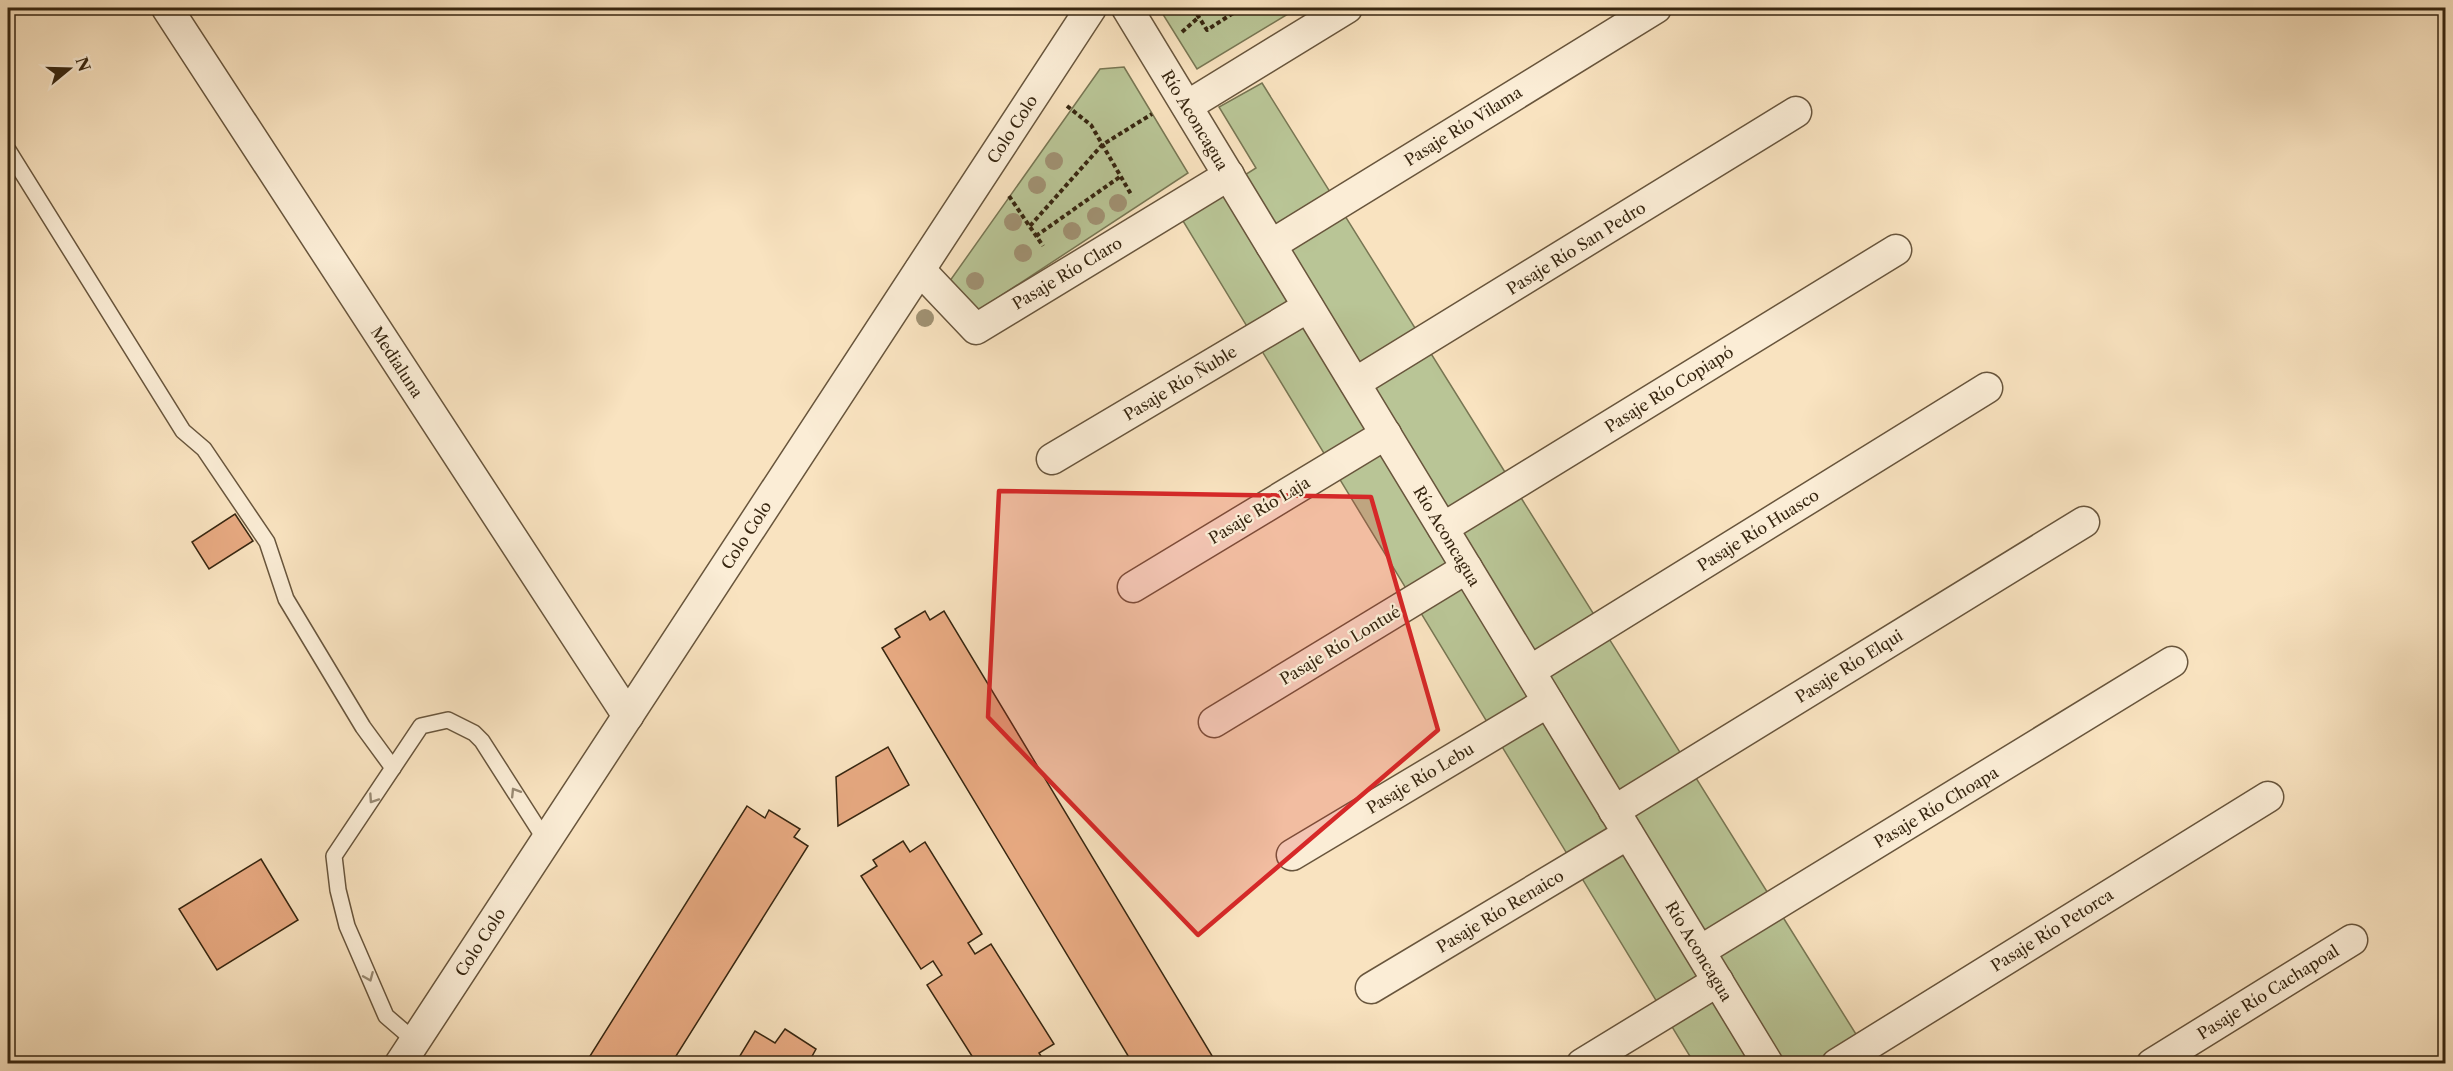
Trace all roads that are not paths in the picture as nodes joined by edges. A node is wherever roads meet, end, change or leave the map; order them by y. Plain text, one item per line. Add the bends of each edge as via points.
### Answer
1 (167, 8) edge
2 (1091, 8) edge
3 (1127, 8) edge
4 (1347, 8) edge
5 (1656, 8) edge
6 (1184, 101) junction
7 (1796, 112) dead end
8 (8, 150) edge
9 (1228, 175) junction
10 (1271, 244) junction
11 (1896, 250) dead end
12 (920, 270) junction
13 (1308, 307) junction
14 (1355, 383) junction
15 (1987, 388) dead end
16 (1386, 434) junction
17 (1052, 459) dead end
18 (2084, 522) dead end
19 (1443, 528) junction
20 (1467, 568) junction
21 (1133, 587) dead end
22 (2172, 662) dead end
23 (1530, 671) junction
24 (1548, 702) junction
25 (628, 716) junction
26 (1214, 722) dead end
27 (393, 768) junction
28 (2268, 797) dead end
29 (1621, 822) junction
30 (546, 841) junction
31 (1293, 855) dead end
32 (2352, 940) dead end
33 (1700, 951) junction
34 (1718, 981) junction
35 (1371, 988) dead end
36 (408, 1052) edge
37 (1582, 1064) edge
38 (1768, 1064) edge
39 (1837, 1064) edge
40 (2152, 1064) edge

1 - 25 street, Medialuna
2 - 12 street, Colo Colo
3 - 6 street, Río Aconcagua
4 - 6 street
5 - 10 street, Pasaje Río Vilama
6 - 9 street, Río Aconcagua
7 - 14 street, Pasaje Río San Pedro
8 - 27 lane via 183,431 204,449 267,542 286,599 363,727
9 - 10 street, Río Aconcagua
9 - 12 street, Pasaje Río Claro via 976,329
10 - 13 street, Río Aconcagua
11 - 19 street, Pasaje Río Copiapó
12 - 25 street, Colo Colo
13 - 14 street, Río Aconcagua
13 - 17 street, Pasaje Río Ñuble
14 - 16 street, Río Aconcagua
15 - 23 street, Pasaje Río Huasco
16 - 19 street, Río Aconcagua
16 - 21 street, Pasaje Río Laja
18 - 29 street, Pasaje Río Elqui
19 - 20 street, Río Aconcagua
20 - 23 street, Río Aconcagua
20 - 26 street, Pasaje Río Lontué
22 - 33 street, Pasaje Río Choapa
23 - 24 street, Río Aconcagua
24 - 29 street, Río Aconcagua
24 - 31 street, Pasaje Río Lebu
25 - 30 street, Colo Colo
30 -> 27 lane via 482,741 448,720 421,726
27 -> 36 lane via 334,856 347,926 386,1016
28 - 39 street, Pasaje Río Petorca
29 - 33 street, Río Aconcagua
29 - 35 street, Pasaje Río Renaico
30 - 36 street, Colo Colo
32 - 40 street, Pasaje Río Cachapoal
33 - 34 street, Río Aconcagua
34 - 37 street
34 - 38 street, Río Aconcagua

